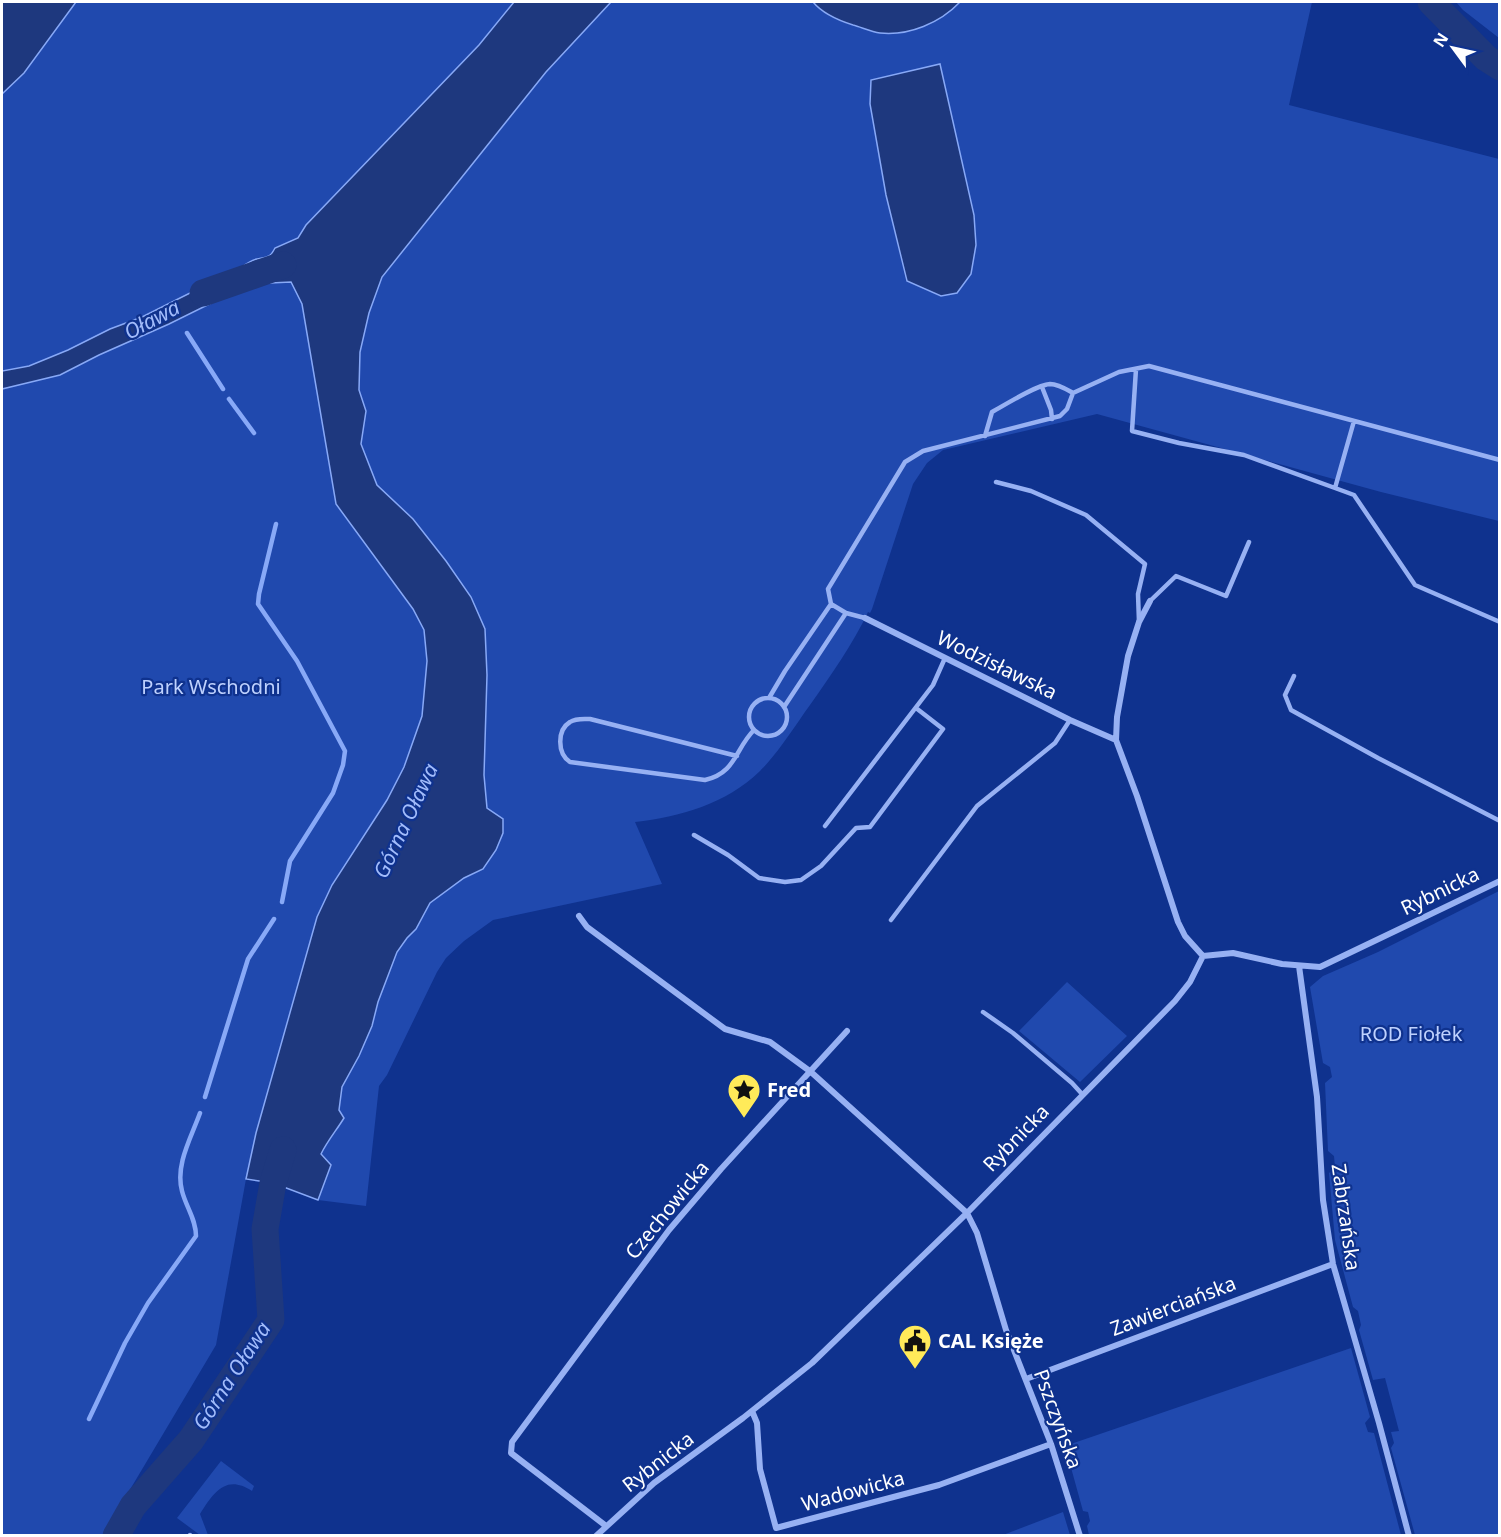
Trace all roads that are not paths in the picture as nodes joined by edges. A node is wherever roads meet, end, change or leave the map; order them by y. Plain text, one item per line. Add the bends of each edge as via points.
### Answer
1 (1136, 369) junction
2 (1042, 387) junction
3 (1073, 393) junction
4 (1052, 418) junction
5 (1354, 421) junction
6 (985, 436) junction
7 (1500, 460) edge
8 (996, 482) dead end
9 (1335, 488) junction
10 (1249, 542) dead end
11 (1150, 601) joint
12 (831, 604) junction
13 (846, 613) junction
14 (865, 618) joint
15 (1139, 622) junction
16 (1500, 622) edge
17 (945, 658) junction
18 (1293, 676) dead end
19 (769, 698) junction
20 (784, 707) junction
21 (915, 708) junction
22 (1070, 720) junction
23 (754, 730) junction
24 (1116, 740) junction
25 (737, 756) junction
26 (1500, 821) edge
27 (825, 826) dead end
28 (694, 836) dead end
29 (1500, 881) edge
30 (579, 916) dead end
31 (891, 920) dead end
32 (1203, 956) junction
33 (1299, 966) junction
34 (983, 1012) dead end
35 (847, 1031) dead end
36 (811, 1071) junction
37 (1082, 1094) junction
38 (967, 1213) junction
39 (1333, 1264) junction
40 (1026, 1379) junction
41 (752, 1411) junction
42 (1051, 1444) junction
43 (618, 1515) junction
44 (624, 1520) dead end
45 (606, 1526) junction
46 (596, 1536) edge
47 (1080, 1536) edge
48 (1409, 1536) edge

1 - 3 lane via 1119,372
1 - 5 lane via 1149,366
1 - 9 lane via 1132,431 1244,455
2 - 3 lane via 1050,384
2 - 4 lane
2 - 6 lane via 992,412
3 - 4 lane via 1067,409
4 - 6 lane
5 - 7 lane
5 - 9 lane
6 - 12 lane via 923,451 905,462 828,588
8 - 15 lane via 1031,491 1086,515 1145,564 1138,594
9 - 16 lane via 1354,495 1415,585
10 - 11 lane via 1227,596 1176,576
11 - 15 street
12 - 13 lane
12 - 19 lane
13 - 14 lane
13 - 20 lane
14 - 17 street, Wodzisławska
15 - 24 street via 1128,656
17 - 21 lane via 933,685
17 - 22 street, Wodzisławska
18 - 26 lane via 1285,695 1291,710
19 - 20 lane
19 - 23 lane via 759,701 750,711
20 - 23 lane via 786,721 778,733 764,735
21 - 27 lane
21 - 28 lane via 943,729 870,827 856,828 821,866 801,880 759,878
22 - 24 street, Wodzisławska
22 - 31 lane via 1055,743 976,806
23 - 25 lane
24 - 32 street via 1178,922
25 - 25 lane via 715,778 693,780 570,762 565,759 560,740 567,724 579,718
29 - 33 street, Rybnicka via 1320,967
30 - 36 street via 588,927 725,1029 770,1042
32 - 33 street, Rybnicka via 1233,953
32 - 37 street, Rybnicka via 1183,992
33 - 39 street, Zabrzańska via 1317,1096 1323,1200
34 - 37 lane
35 - 36 street
36 - 38 street
36 - 45 street, Czechowicka via 669,1230 512,1442 511,1453
37 - 38 street, Rybnicka
38 - 40 street, Pszczyńska
38 - 41 street, Rybnicka via 812,1363
39 - 40 street, Zawierciańska
39 - 48 street, Zabrzańska
40 - 42 street, Pszczyńska
41 - 42 street, Wadowicka via 757,1423 760,1468 776,1528 939,1485
41 - 43 street, Rybnicka
42 - 47 street, Pszczyńska
43 - 44 lane
43 - 45 street, Rybnicka
45 - 46 street, Rybnicka

